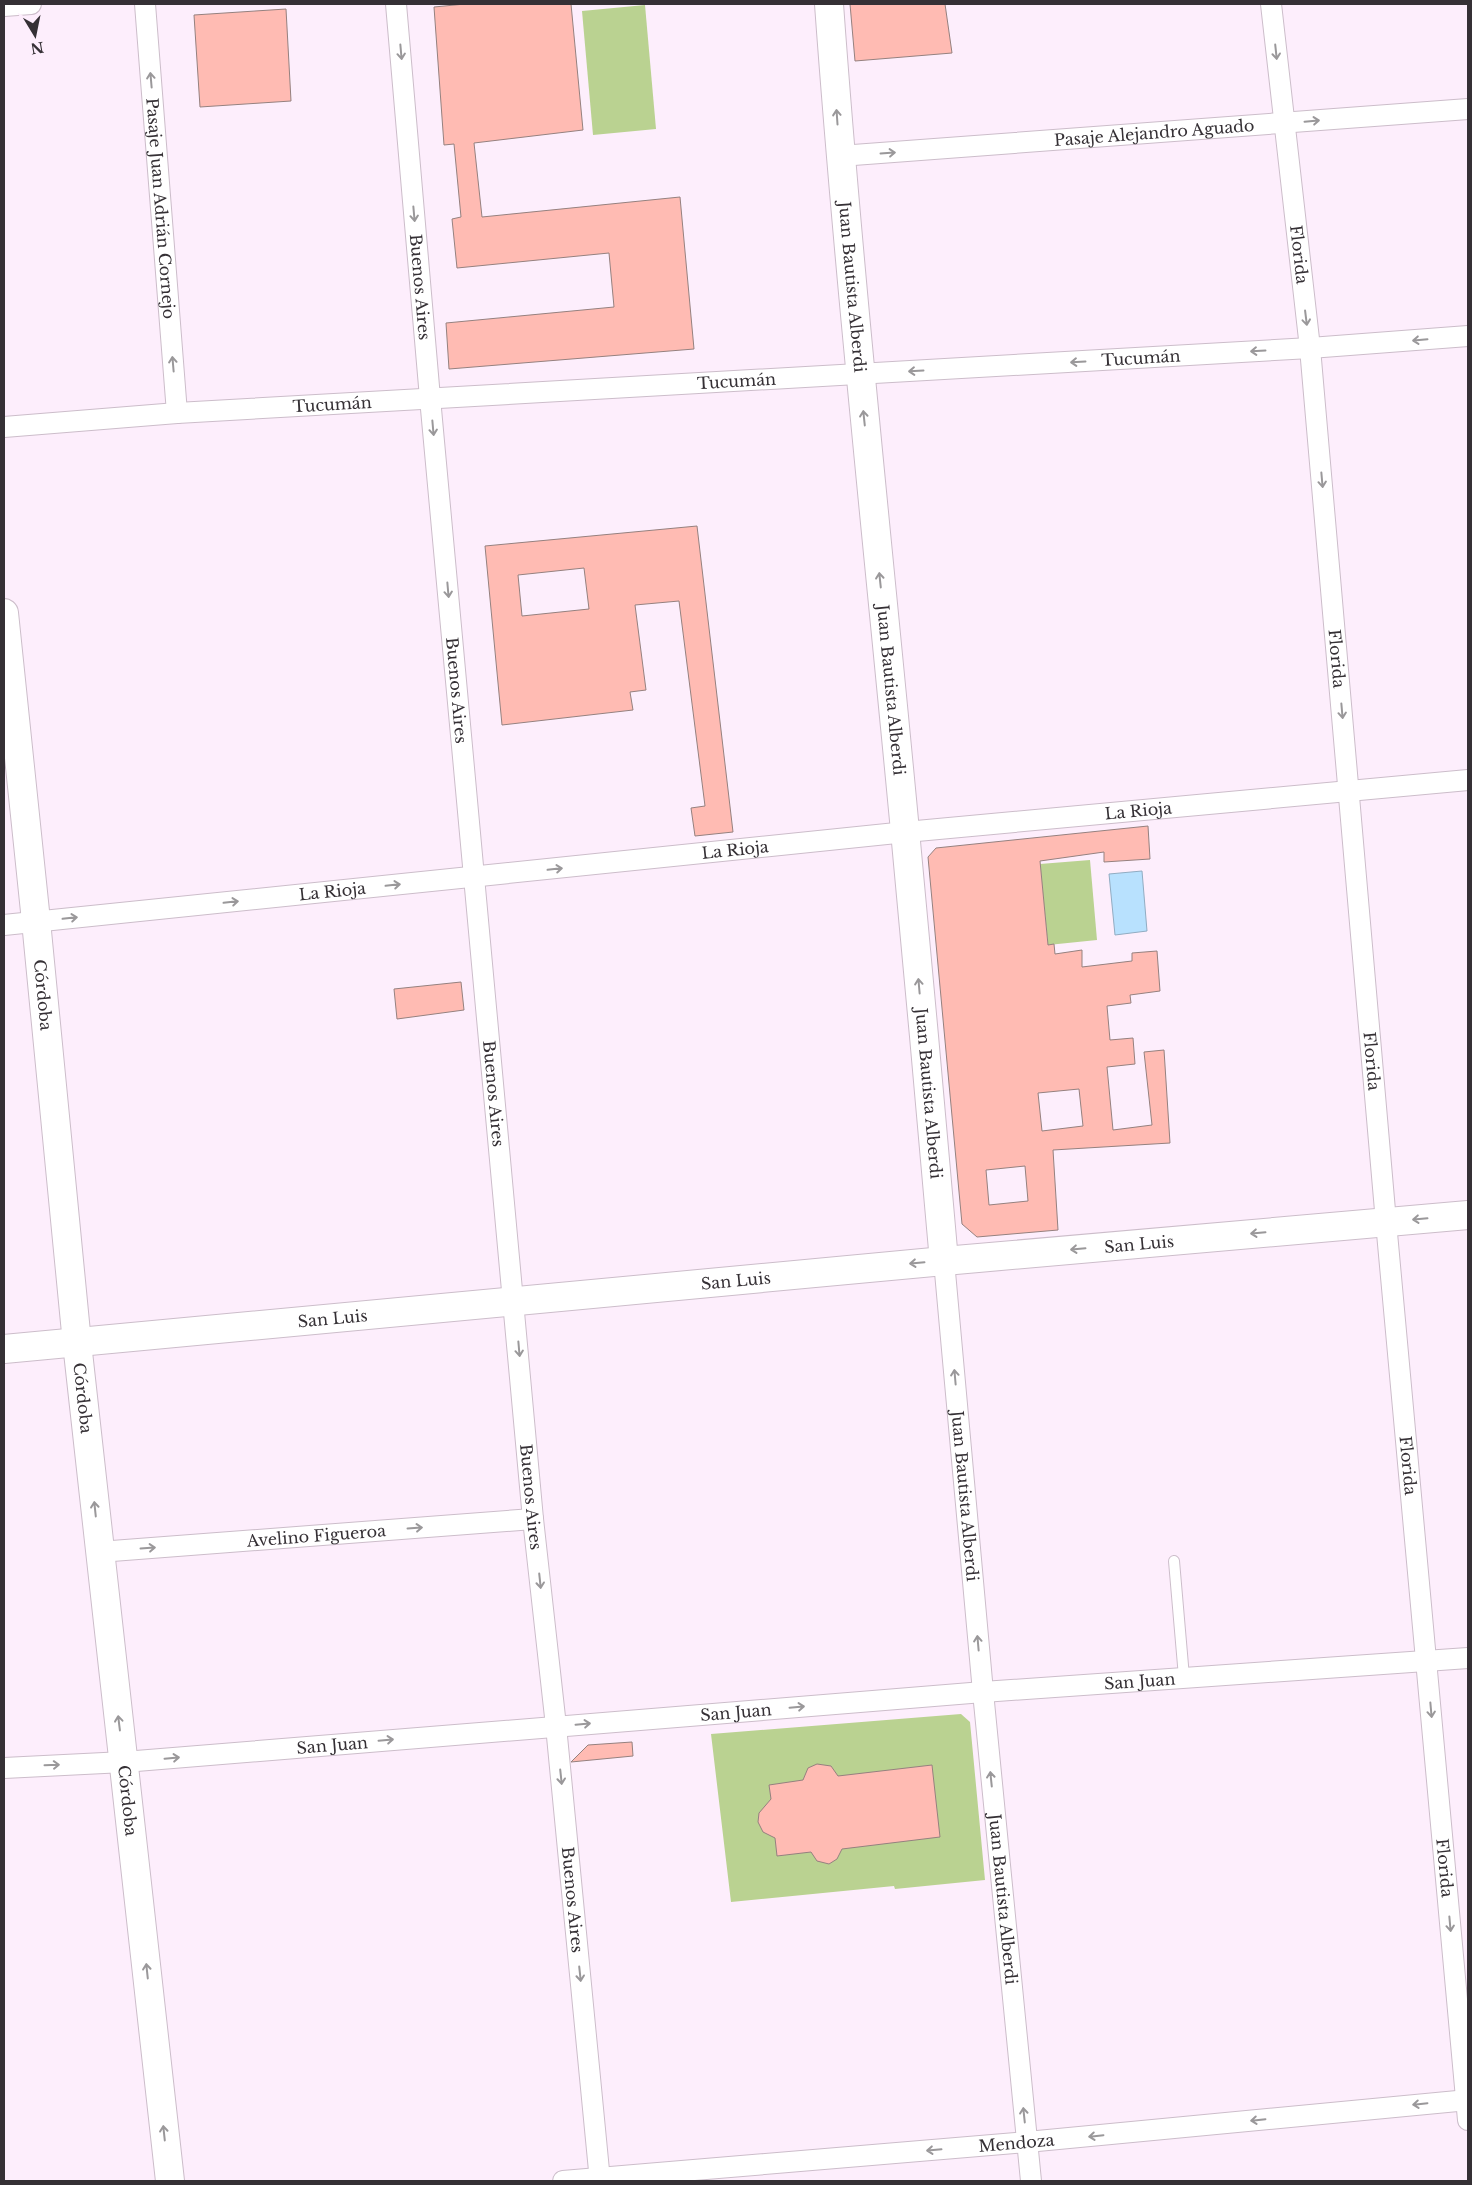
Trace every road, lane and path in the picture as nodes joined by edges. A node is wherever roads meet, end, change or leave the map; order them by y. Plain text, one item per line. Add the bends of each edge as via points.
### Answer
1 (32, 4) edge
2 (145, 4) edge
3 (396, 4) edge
4 (828, 4) edge
5 (1271, 4) edge
6 (4, 6) edge
7 (1468, 109) edge
8 (1284, 124) junction
9 (840, 156) junction
10 (1468, 336) edge
11 (1310, 348) junction
12 (860, 375) junction
13 (430, 398) junction
14 (177, 413) junction
15 (4, 427) edge
16 (4, 613) edge
17 (7, 673) edge
18 (1468, 780) edge
19 (1349, 791) junction
20 (906, 832) junction
21 (475, 877) junction
22 (36, 921) junction
23 (4, 925) edge
24 (1468, 1215) edge
25 (1386, 1222) junction
26 (944, 1261) junction
27 (515, 1301) junction
28 (77, 1343) junction
29 (4, 1349) edge
30 (534, 1519) junction
31 (99, 1552) junction
32 (1174, 1561) dead end
33 (1468, 1658) edge
34 (1426, 1662) junction
35 (1184, 1677) junction
36 (983, 1692) junction
37 (556, 1726) junction
38 (124, 1762) junction
39 (4, 1768) edge
40 (1467, 2100) edge
41 (1468, 2120) edge
42 (1027, 2142) junction
43 (600, 2180) edge
44 (170, 2181) edge
45 (563, 2181) edge
46 (1031, 2181) edge

1 - 6 street
14 -> 2 street, Pasaje Juan Adrián Cornejo
3 -> 13 street, Buenos Aires
9 -> 4 street, Juan Bautista Alberdi
5 -> 8 street, Florida
8 -> 7 street, Pasaje Alejandro Aguado
9 -> 8 street, Pasaje Alejandro Aguado
8 -> 11 street, Florida
9 - 12 street, Juan Bautista Alberdi
10 -> 11 street, Tucumán
11 -> 12 street, Tucumán
11 -> 19 street, Florida
12 - 13 street, Tucumán
20 -> 12 street, Juan Bautista Alberdi
13 - 14 street, Tucumán
13 -> 21 street, Buenos Aires
14 - 15 street, Tucumán
16 - 17 street, Córdoba
17 - 22 street, Córdoba
18 - 19 street, La Rioja
19 - 20 street, La Rioja
19 - 25 street, Florida
21 -> 20 street, La Rioja
26 -> 20 street, Juan Bautista Alberdi
22 -> 21 street, La Rioja
21 - 27 street, Buenos Aires
22 - 23 street, La Rioja
22 - 28 street, Córdoba
24 -> 25 street, San Luis
25 -> 26 street, San Luis
25 - 34 street, Florida
26 -> 27 street, San Luis
36 -> 26 street, Juan Bautista Alberdi
27 - 28 street, San Luis
27 -> 30 street, Buenos Aires
28 - 29 street, San Luis
31 -> 28 street, Córdoba
31 -> 30 street, Avelino Figueroa
30 -> 37 street, Buenos Aires
38 -> 31 street, Córdoba
32 - 35 lane
33 - 34 street, San Juan
34 - 35 street, San Juan
34 -> 40 street, Florida
35 - 36 street, San Juan
37 -> 36 street, San Juan
42 -> 36 street, Juan Bautista Alberdi
38 -> 37 street, San Juan
37 -> 43 street, Buenos Aires
39 -> 38 street, San Juan
44 -> 38 street, Córdoba
40 - 41 street, Florida
40 -> 42 street, Mendoza
42 -> 43 street, Mendoza
42 - 46 street, Juan Bautista Alberdi
43 - 45 street, Mendoza

